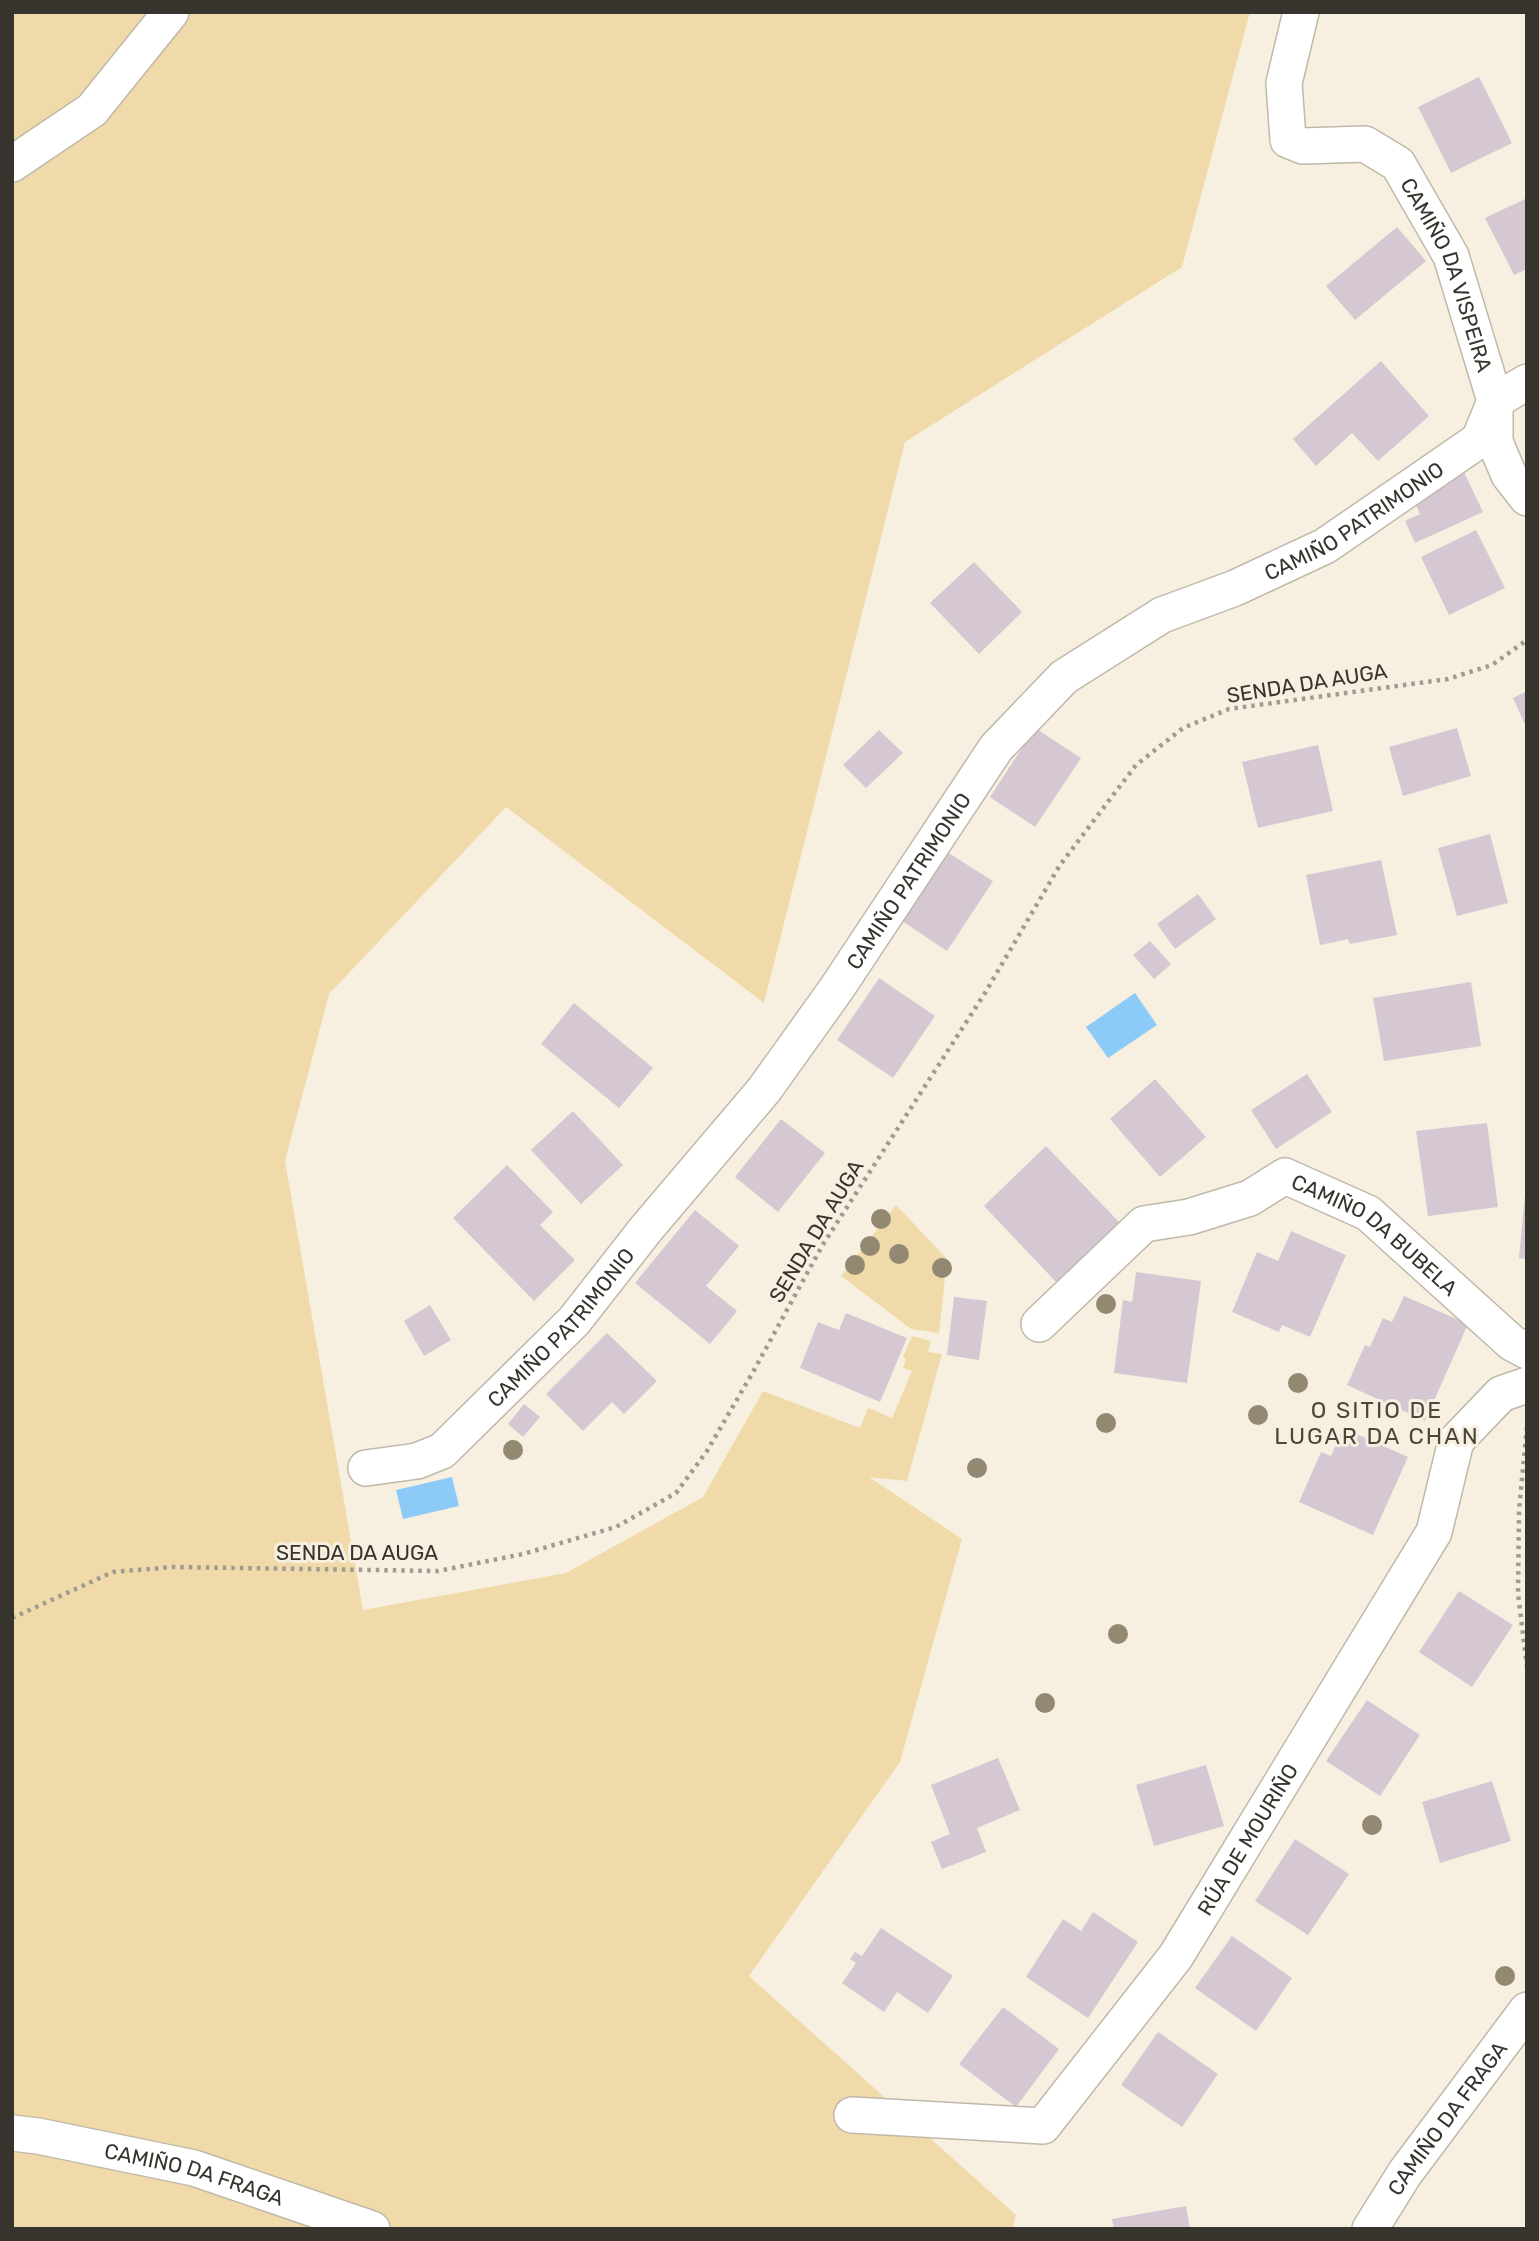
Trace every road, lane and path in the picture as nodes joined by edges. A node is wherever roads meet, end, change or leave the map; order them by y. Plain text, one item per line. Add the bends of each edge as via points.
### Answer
1 (171, 12) edge
2 (1301, 12) edge
3 (12, 164) edge
4 (1527, 382) edge
5 (1494, 401) junction
6 (1527, 498) edge
7 (1527, 640) edge
8 (1039, 1324) dead end
9 (1527, 1351) edge
10 (1527, 1385) edge
11 (1527, 1427) edge
12 (366, 1468) dead end
13 (12, 1618) edge
14 (1527, 1667) edge
15 (1527, 2010) edge
16 (852, 2115) dead end
17 (12, 2133) edge
18 (372, 2229) edge
19 (1370, 2229) edge

1 - 3 street via 92,110
2 - 5 street, CAMIÑO DA VISPEIRA via 1284,83 1288,140 1303,146 1365,144 1398,164 1451,256
4 - 5 street
5 - 6 street, CAMIÑO DA VISPEIRA via 1495,442 1509,475
5 - 12 street, CAMIÑO PATRIMONIO via 1479,440 1325,546 1235,588 1162,615 1064,677 996,748 764,1090 574,1321 442,1451 417,1461
7 - 13 path, SENDA DA AUGA via 1492,665 1448,678 1230,709 1183,728 1136,765 1060,865 978,1004 822,1246 753,1372 676,1493 616,1527 511,1557 438,1570 172,1567 113,1572
8 - 9 street, CAMIÑO DA BUBELA via 1144,1224 1189,1217 1250,1198 1285,1176 1368,1213 1512,1343
10 - 16 street, RÚA DE MOURIÑO via 1501,1394 1456,1441 1428,1543 1176,1956 1043,2126
11 - 14 path via 1519,1510 1518,1594
15 - 19 street, CAMIÑO DA FRAGA via 1405,2173
17 - 18 street, CAMIÑO DA FRAGA via 194,2168

